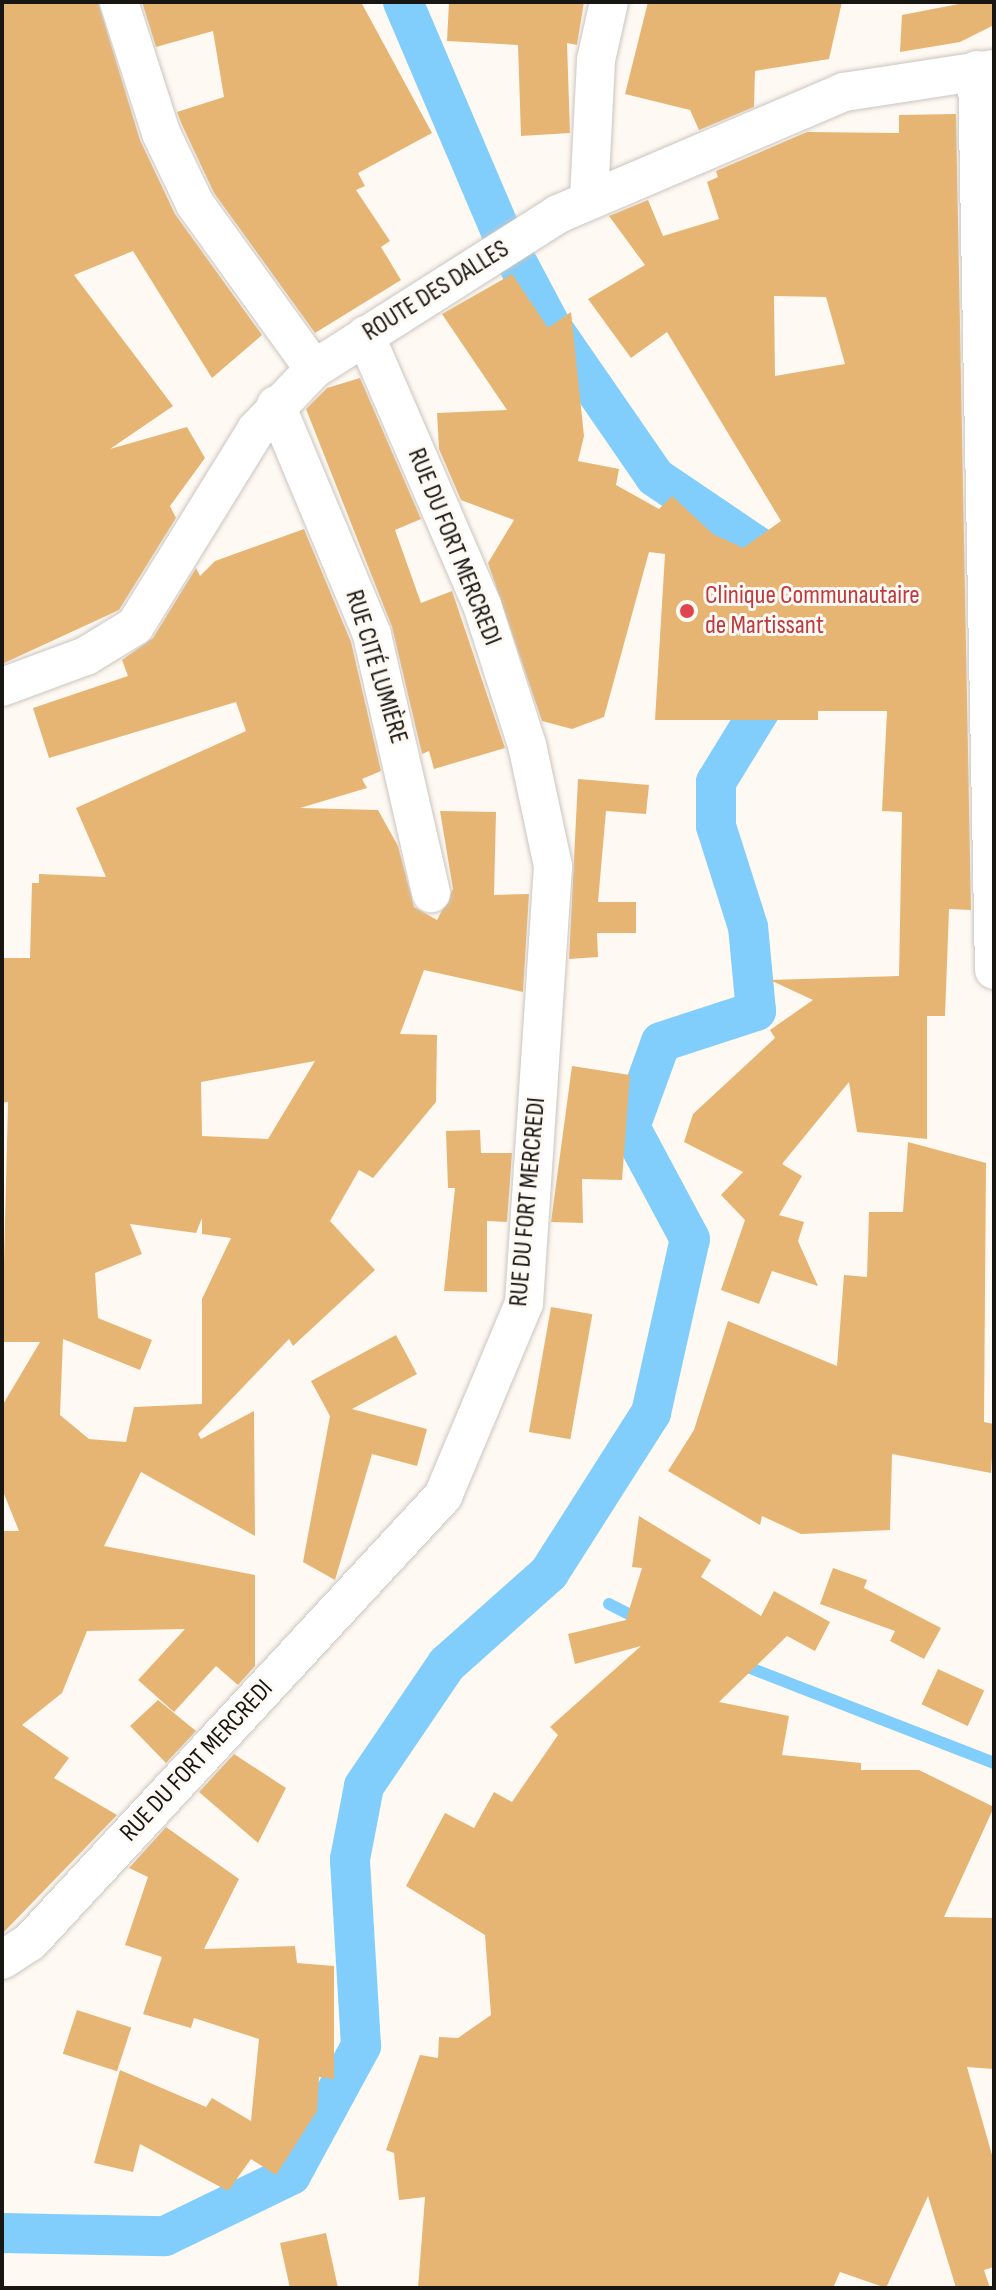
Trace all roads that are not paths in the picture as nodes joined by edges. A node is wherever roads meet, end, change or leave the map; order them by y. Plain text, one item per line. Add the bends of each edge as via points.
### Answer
1 (119, 2) edge
2 (609, 2) edge
3 (986, 69) edge
4 (574, 206) junction
5 (365, 335) junction
6 (314, 369) junction
7 (276, 405) junction
8 (2, 687) edge
9 (431, 893) dead end
10 (994, 952) edge
11 (994, 970) edge
12 (2, 1960) edge

1 - 6 street via 161,133 195,204
2 - 4 street
3 - 4 street, ROUTE DES DALLES via 844,92
3 - 10 street
4 - 5 street, ROUTE DES DALLES
5 - 6 street, ROUTE DES DALLES
5 - 12 street, RUE DU FORT MERCREDI via 482,605 527,745 553,866 524,1303 443,1496 30,1942
6 - 7 street, ROUTE DES DALLES
7 - 8 street, ROUTE DES DALLES via 135,626 86,656
7 - 9 street, RUE CITÉ LUMIÈRE via 372,635
10 - 11 street

